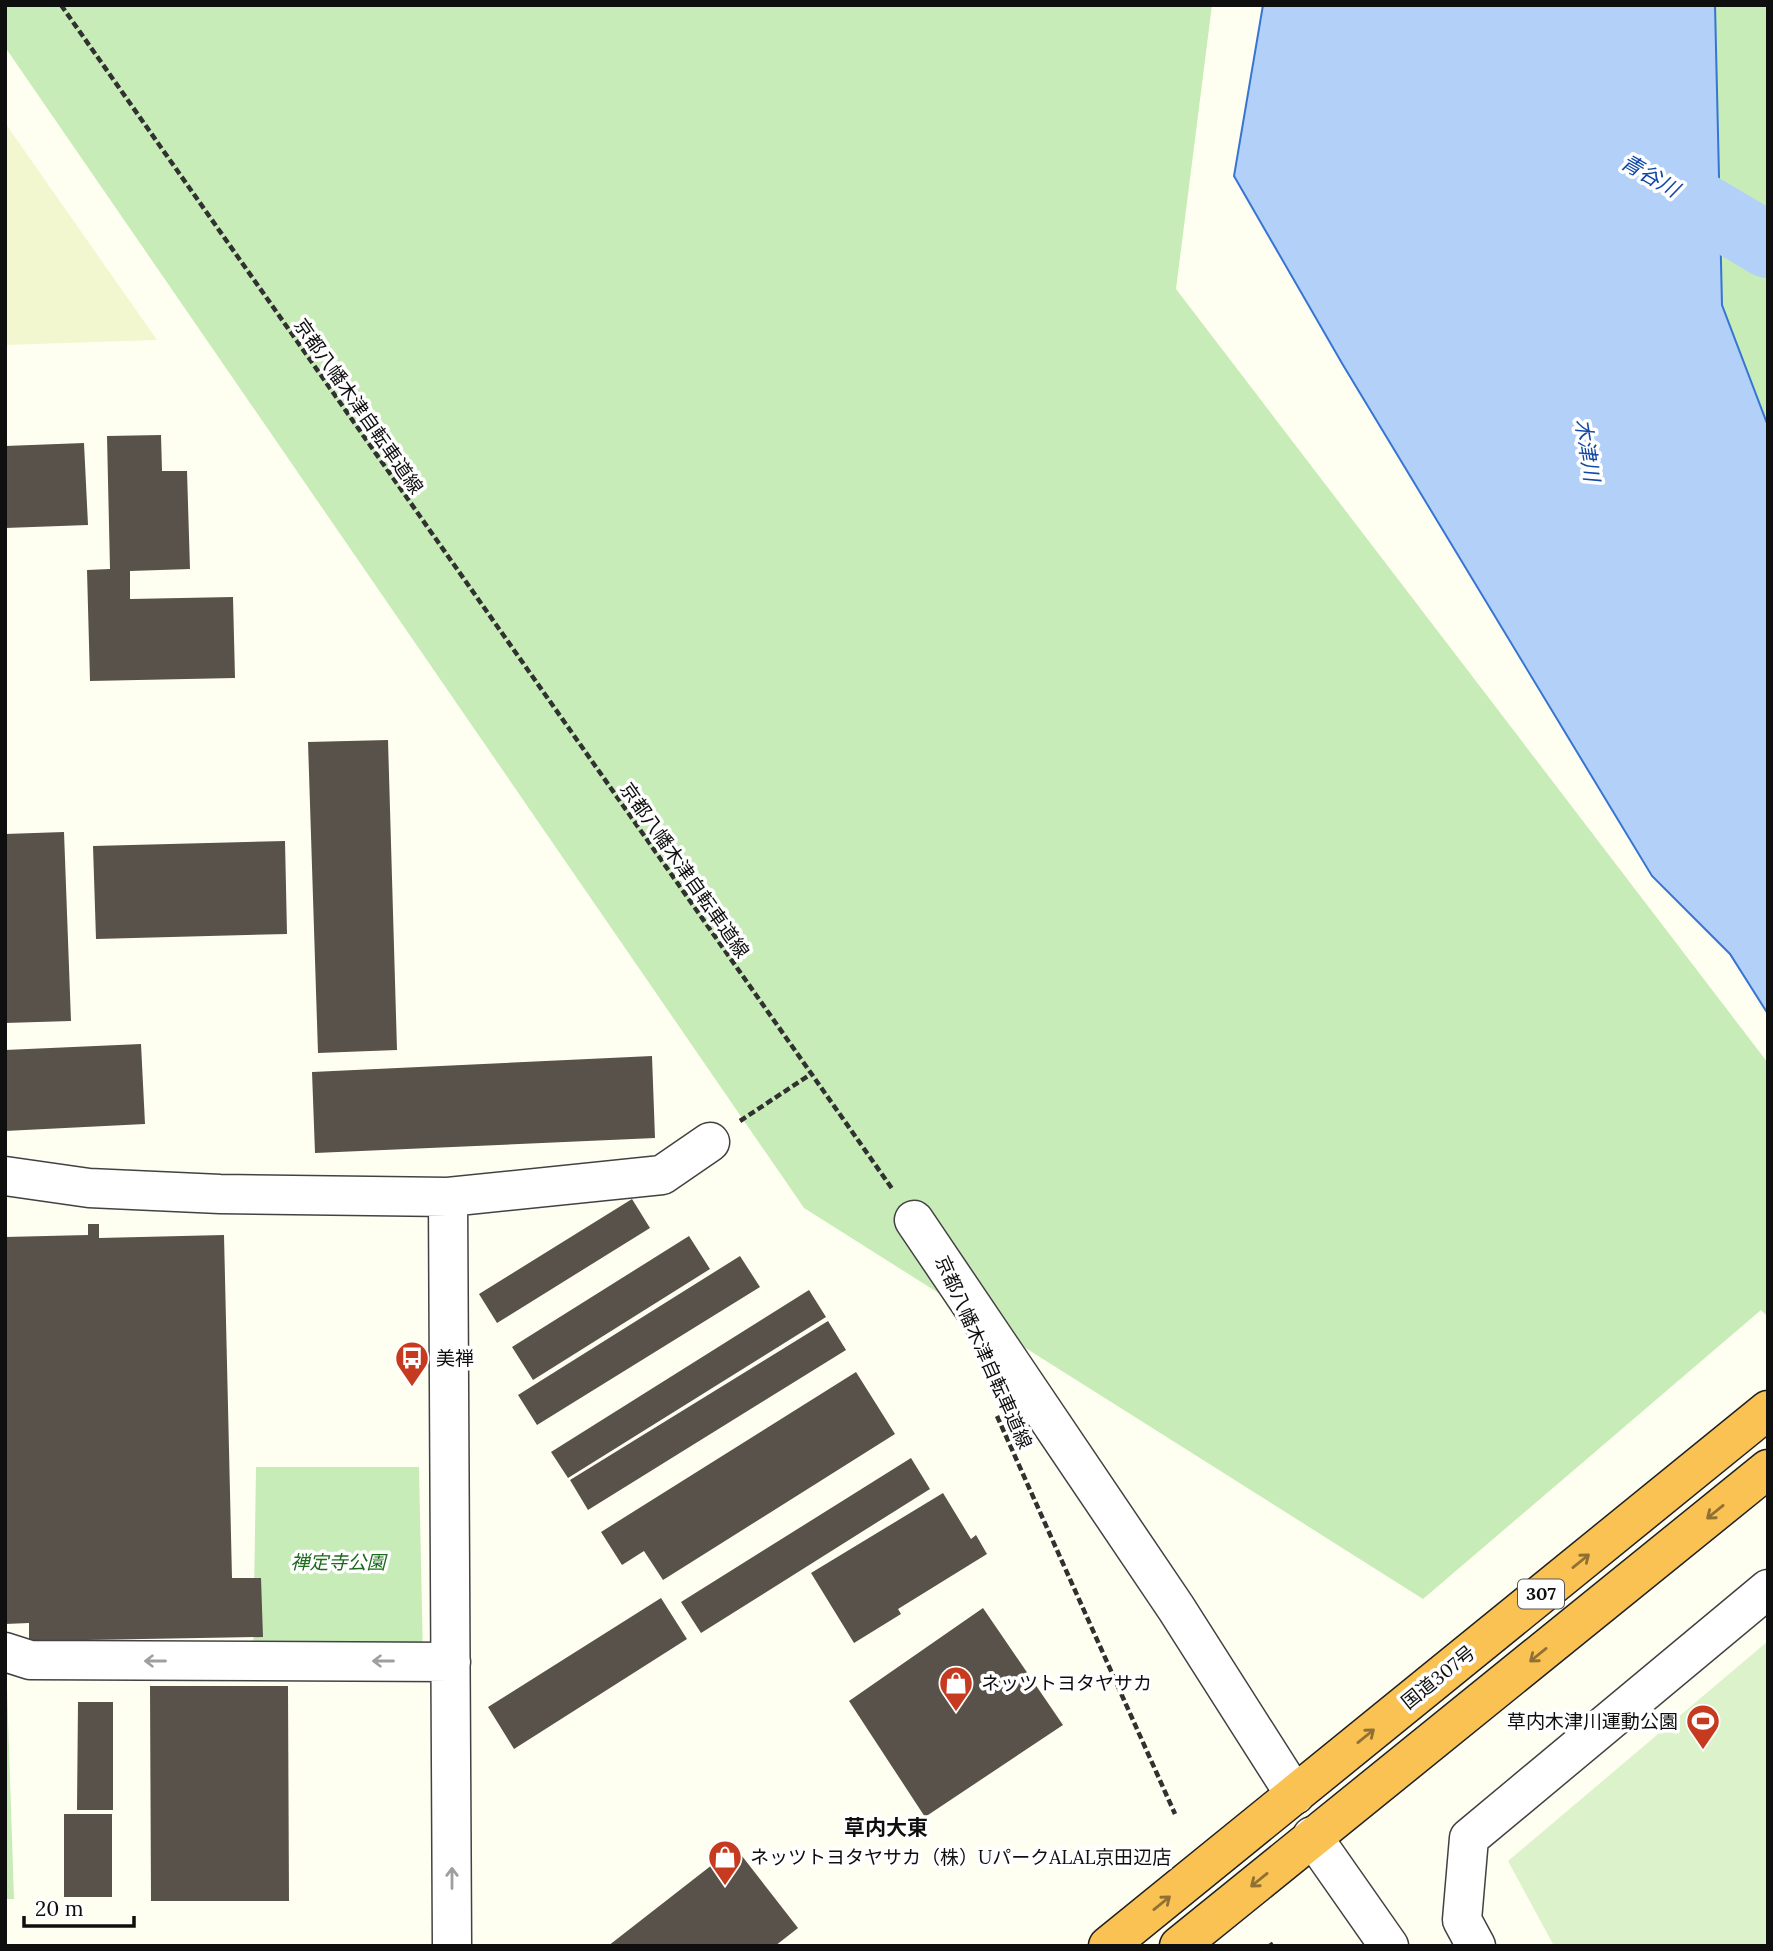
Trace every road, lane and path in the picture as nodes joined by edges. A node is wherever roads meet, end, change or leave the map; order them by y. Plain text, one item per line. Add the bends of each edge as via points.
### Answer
1 (61, 5) edge
2 (811, 1073) junction
3 (710, 1142) joint
4 (5, 1176) edge
5 (448, 1197) junction
6 (914, 1220) joint
7 (1768, 1410) edge
8 (997, 1415) dead end
9 (1768, 1469) edge
10 (1768, 1589) edge
11 (5, 1652) edge
12 (451, 1662) junction
13 (1304, 1787) junction
14 (1175, 1814) dead end
15 (1324, 1827) junction
16 (452, 1946) edge
17 (1108, 1946) edge
18 (1178, 1946) edge
19 (1389, 1946) edge
20 (1476, 1946) edge

1 - 2 path, 京都八幡木津自転車道線
2 - 3 path
2 - 6 path, 京都八幡木津自転車道線
3 - 5 street via 662,1175
4 - 5 street via 102,1189
5 - 12 street
6 - 13 street via 1176,1608
13 -> 7 highway, 国道307号 / 307
8 - 14 path, 京都八幡木津自転車道線
9 -> 15 highway, 307
10 - 20 street via 1469,1838 1462,1920
12 -> 11 street via 30,1660
16 -> 12 street
17 -> 13 highway, 国道307号 / 307
15 -> 18 highway, 307
15 - 19 street

